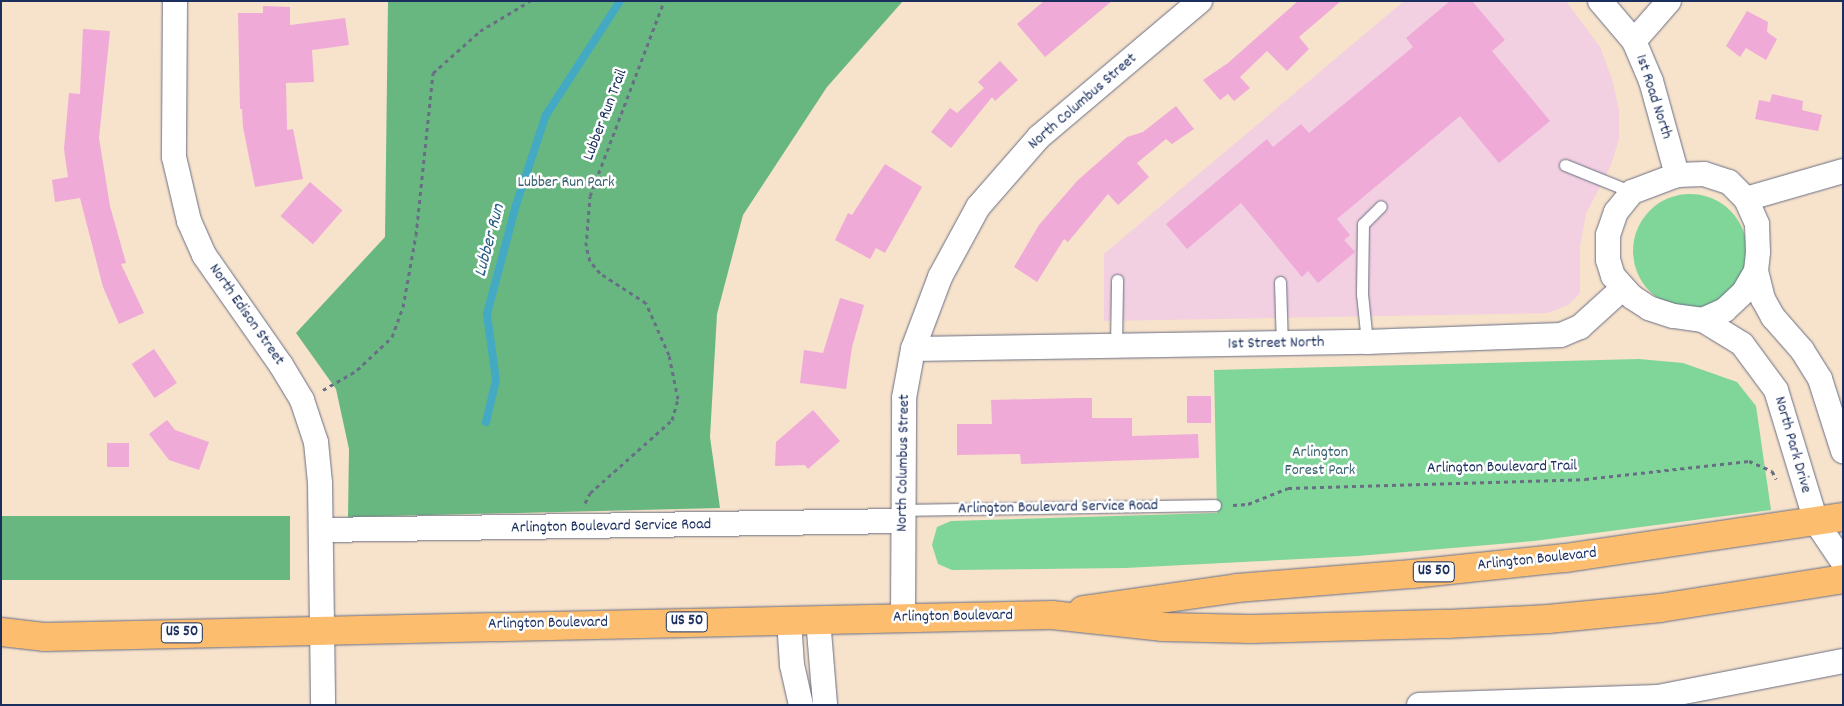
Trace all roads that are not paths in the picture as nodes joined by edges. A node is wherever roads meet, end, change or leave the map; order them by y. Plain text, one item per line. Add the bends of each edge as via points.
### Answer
1 (175, 1) edge
2 (1200, 1) edge
3 (1600, 1) edge
4 (1669, 1) edge
5 (1634, 41) junction
6 (1565, 165) dead end
7 (1843, 171) edge
8 (1677, 175) junction
9 (1632, 192) junction
10 (1746, 199) junction
11 (1381, 206) dead end
12 (1756, 270) junction
13 (1117, 280) dead end
14 (1280, 282) dead end
15 (1624, 288) junction
16 (1703, 320) junction
17 (1367, 342) junction
18 (1282, 344) junction
19 (1116, 347) junction
20 (912, 350) junction
21 (1843, 451) edge
22 (1215, 505) road end
23 (902, 516) junction
24 (1843, 517) edge
25 (1816, 522) junction
26 (321, 530) junction
27 (1843, 562) edge
28 (1843, 579) edge
29 (1052, 615) junction
30 (903, 618) junction
31 (818, 619) junction
32 (789, 620) junction
33 (321, 628) junction
34 (1, 632) edge
35 (44, 637) junction
36 (1, 648) edge
37 (1843, 661) edge
38 (323, 705) edge
39 (801, 705) edge
40 (825, 705) edge
41 (1419, 705) edge

1 - 26 street, North Edison Street via 174,157 190,221 204,255 282,365 302,400 317,450
2 - 20 street, North Columbus Street via 1039,137 978,208 940,277
3 - 5 street, 1st Road North
4 - 5 street
5 - 8 street, 1st Road North via 1651,82
6 - 9 lane
7 - 10 street
8 - 9 street
8 - 10 street via 1704,174 1729,182
9 - 15 street via 1616,212 1608,234 1608,260 1613,276
10 - 12 street via 1757,224
11 - 17 lane via 1363,224 1362,294
12 - 16 street via 1744,292 1732,304
12 - 21 street via 1763,299 1770,311 1802,350 1820,379
13 - 19 lane
14 - 18 lane
15 - 16 street via 1649,308 1673,316
15 - 17 street, 1st Street North via 1580,327 1561,335
16 - 25 street, North Park Drive via 1742,344 1776,390
17 - 18 street, 1st Street North
18 - 19 street, 1st Street North
19 - 20 street, 1st Street North
20 - 23 street, North Columbus Street via 902,425
22 - 23 lane, Arlington Boulevard Service Road
23 - 26 street, Arlington Boulevard Service Road via 578,528
23 - 30 street, North Columbus Street
24 - 25 highway, Arlington Boulevard / US 50
25 - 27 street, North Park Drive
25 - 29 highway, Arlington Boulevard / US 50 via 1565,558 1151,598
26 - 33 street, North Edison Street
28 - 29 highway, Arlington Boulevard / US 50 via 1660,608 1502,622 1252,629 1163,627
29 - 30 highway, Arlington Boulevard / US 50
30 - 31 highway, Arlington Boulevard / US 50
31 - 32 highway, Arlington Boulevard / US 50
31 - 40 street
32 - 33 highway, Arlington Boulevard / US 50
32 - 39 street via 792,665
33 - 35 highway, Arlington Boulevard / US 50
33 - 38 street, North Edison Street
34 - 35 highway, Arlington Boulevard / US 50
35 - 36 highway, Arlington Boulevard / US 50
37 - 41 street via 1658,698

